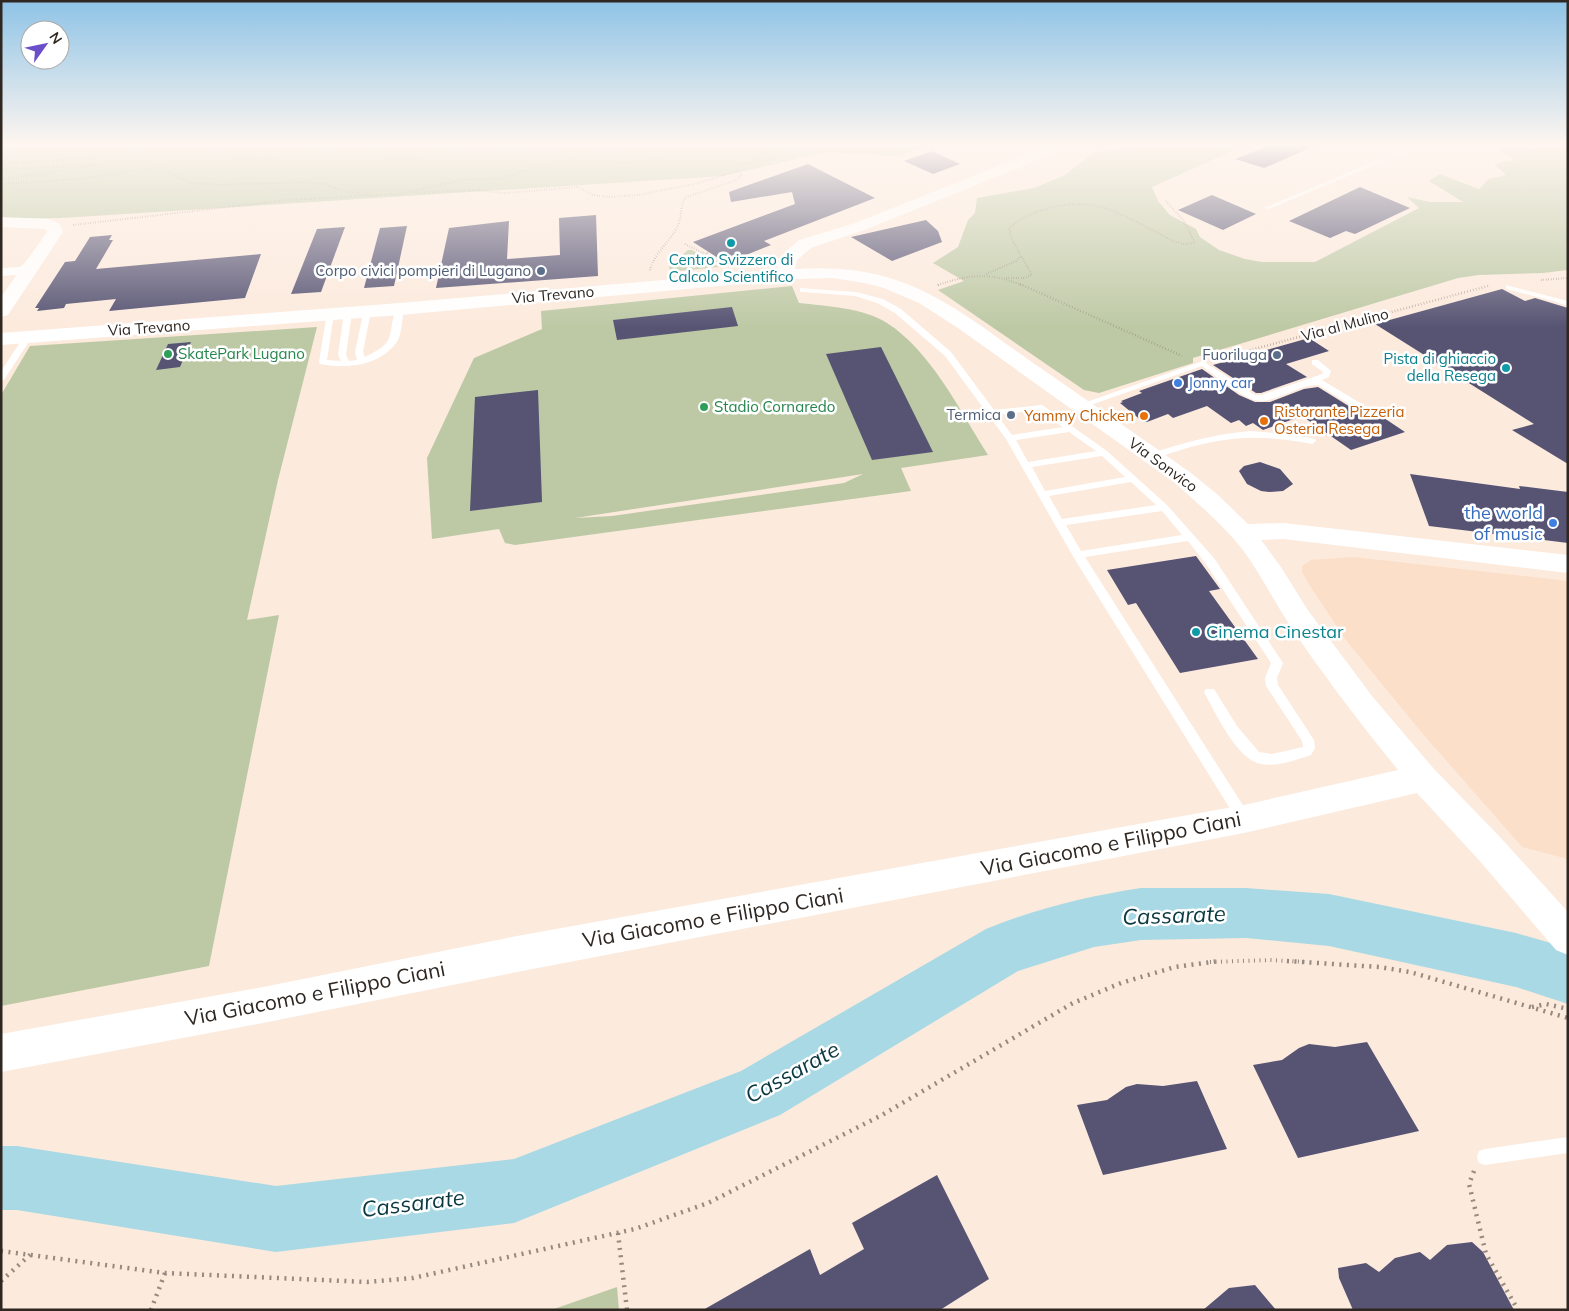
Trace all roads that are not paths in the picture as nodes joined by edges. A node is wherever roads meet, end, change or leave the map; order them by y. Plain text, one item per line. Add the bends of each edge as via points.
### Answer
1 (913, 205) edge
2 (1274, 205) edge
3 (1267, 208) dead end
4 (1, 222) edge
5 (42, 254) junction
6 (1, 272) edge
7 (787, 274) junction
8 (1509, 287) dead end
9 (803, 290) dead end
10 (1568, 304) edge
11 (400, 309) junction
12 (1, 311) edge
13 (367, 311) junction
14 (348, 313) junction
15 (330, 314) junction
16 (28, 337) junction
17 (1, 339) edge
18 (362, 362) junction
19 (1315, 362) dead end
20 (346, 364) junction
21 (1, 378) edge
22 (1313, 381) junction
23 (1079, 406) junction
24 (992, 413) junction
25 (1372, 414) dead end
26 (1071, 429) junction
27 (1010, 438) junction
28 (1312, 441) dead end
29 (1104, 453) junction
30 (1152, 456) junction
31 (1026, 465) junction
32 (1131, 479) junction
33 (1044, 494) junction
34 (1164, 507) junction
35 (1059, 522) junction
36 (1242, 533) junction
37 (1190, 537) junction
38 (1078, 555) junction
39 (1568, 564) edge
40 (1210, 692) dead end
41 (1423, 778) junction
42 (1244, 819) junction
43 (1568, 938) edge
44 (1, 1053) edge
45 (1568, 1145) edge
46 (1485, 1157) road end

1 - 7 main road via 805,244 790,257 786,265
2 - 3 lane
4 - 5 main road via 36,222 54,227 55,232
5 - 6 street via 24,271
5 - 12 main road
7 - 11 main road, Via Trevano
7 - 23 main road, Via Sonvico via 832,273 865,278 916,294 966,324
8 - 10 lane
9 - 24 lane via 856,294 880,301 898,311 948,354
11 - 13 main road, Via Trevano
11 - 18 lane via 395,338 384,351
13 - 14 main road, Via Trevano
13 - 18 lane via 358,352
14 - 15 main road, Via Trevano
14 - 20 lane via 342,355
15 - 16 main road, Via Trevano
15 - 20 lane via 322,362
16 - 17 main road, Via Trevano
16 - 21 lane
18 - 20 lane
19 - 22 lane, Via al Mulino via 1327,371 1326,375
22 - 23 lane via 1258,398 1248,395 1202,364
22 - 25 lane via 1327,385
23 - 30 main road, Via Sonvico
24 - 26 lane via 1039,407
24 - 27 lane
26 - 27 lane
26 - 29 lane
27 - 31 lane
28 - 30 lane via 1266,433 1238,434 1208,438
29 - 31 lane
29 - 32 lane
30 - 36 main road, Via Sonvico via 1210,501
31 - 33 lane
32 - 33 lane
32 - 34 lane
33 - 35 lane
34 - 35 lane
34 - 37 lane
35 - 38 lane
36 - 39 main road via 1284,531
36 - 41 main road via 1362,704
37 - 38 lane
37 - 40 lane via 1210,561 1276,663 1272,686 1308,740 1309,748 1267,759 1252,755
38 - 42 lane
41 - 42 main road, Via Giacomo e Filippo Ciani
41 - 43 main road
42 - 44 main road, Via Giacomo e Filippo Ciani
45 - 46 lane

